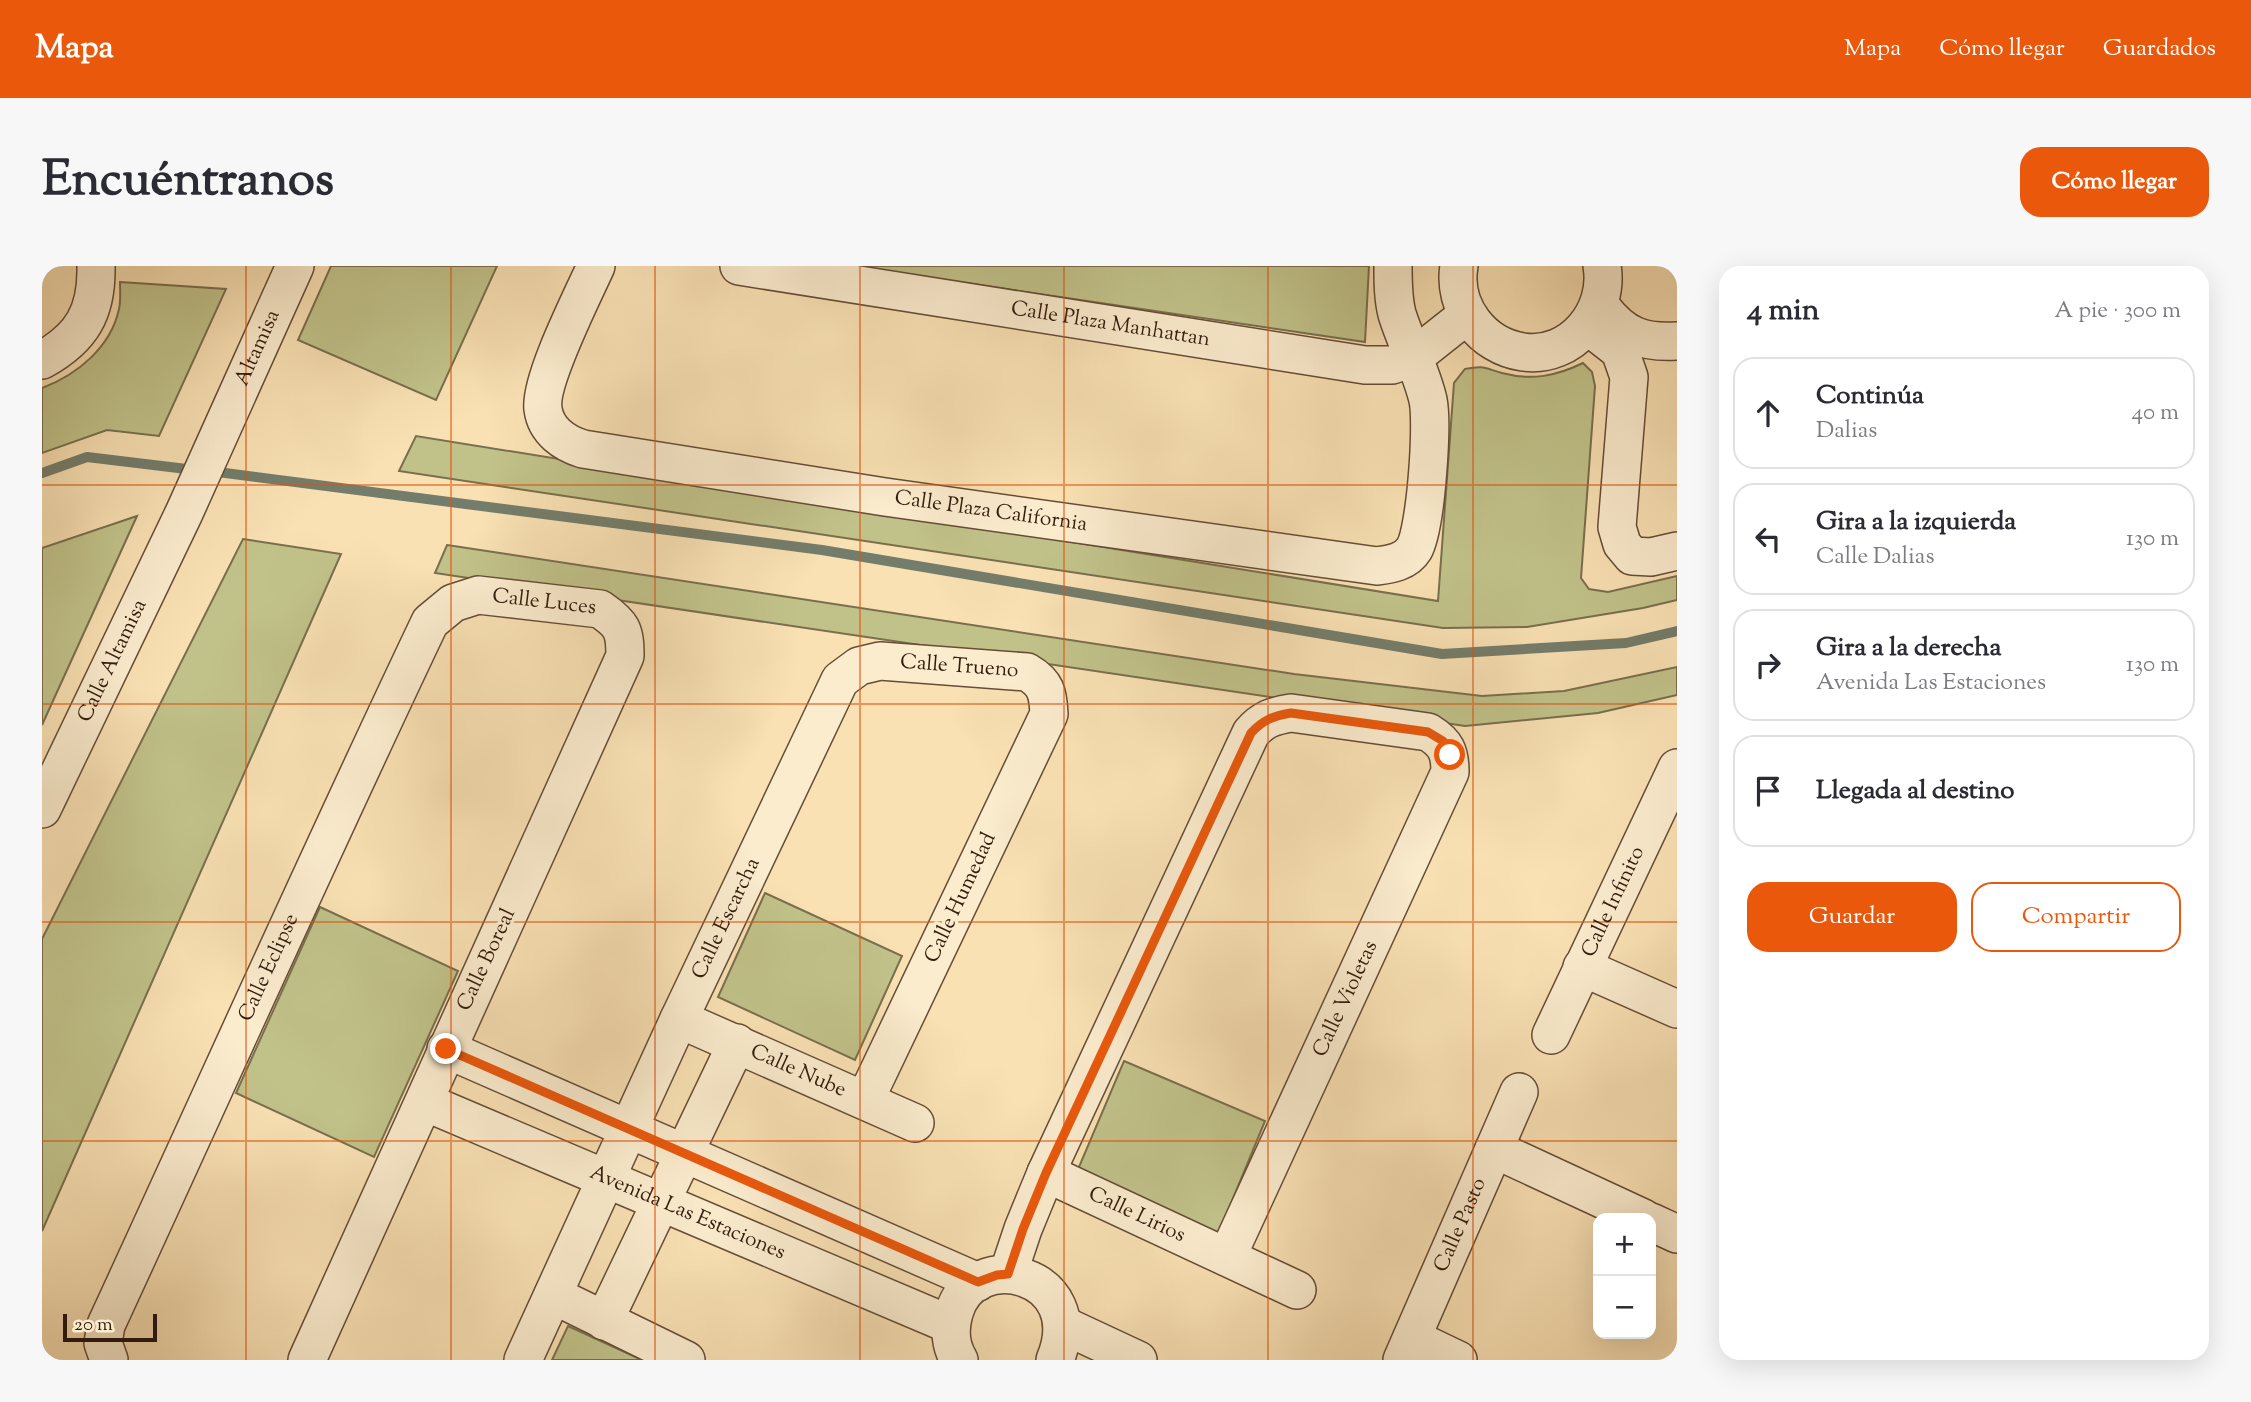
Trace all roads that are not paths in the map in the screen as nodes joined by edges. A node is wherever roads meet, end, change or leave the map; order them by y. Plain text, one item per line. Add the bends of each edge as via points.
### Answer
1 (96, 266) edge
2 (295, 266) edge
3 (596, 266) edge
4 (739, 266) edge
5 (1393, 266) edge
6 (1459, 266) edge
7 (1602, 266) edge
8 (1467, 315) junction
9 (1594, 315) junction
10 (1677, 341) edge
11 (1414, 357) junction
12 (42, 360) edge
13 (184, 513) joint
14 (1677, 551) edge
15 (453, 603) joint
16 (625, 635) joint
17 (859, 666) joint
18 (1048, 695) joint
19 (1673, 785) edge
20 (42, 809) edge
21 (1582, 967) junction
22 (1677, 1009) edge
23 (679, 1018) junction
24 (1551, 1035) dead end
25 (737, 1044) junction
26 (446, 1049) junction
27 (1519, 1092) dead end
28 (865, 1100) junction
29 (425, 1102) junction
30 (915, 1123) dead end
31 (629, 1130) junction
32 (1494, 1149) junction
33 (684, 1154) junction
34 (1046, 1173) junction
35 (606, 1178) junction
36 (661, 1202) junction
37 (1632, 1213) edge
38 (1656, 1224) edge
39 (1677, 1234) edge
40 (1227, 1257) junction
41 (993, 1278) junction
42 (1297, 1290) dead end
43 (553, 1295) junction
44 (604, 1321) junction
45 (951, 1325) junction
46 (1063, 1325) junction
47 (1407, 1349) edge
48 (106, 1351) edge
49 (307, 1360) edge
50 (523, 1360) edge
51 (686, 1360) edge
52 (959, 1360) edge
53 (1055, 1360) edge
54 (1138, 1360) edge
55 (1458, 1360) edge

1 - 12 street via 97,287 87,321 64,347
2 - 13 street, Altamisa
3 - 11 street, Calle Plaza California via 542,396 551,430 568,444 885,497 1377,565 1397,564 1413,551 1422,531 1430,427
4 - 11 street, Calle Plaza Manhattan via 1365,365 1392,365
5 - 11 street, Calle Plaza California via 1397,313
6 - 8 street via 1460,295
7 - 9 street via 1605,280
8 - 9 street via 1482,333 1525,353 1548,351 1570,342
8 - 11 street, Calle Plaza Manhattan
9 - 10 street via 1632,336
9 - 14 street via 1620,351 1629,377 1617,527 1622,544 1633,556
13 - 20 street, Calle Altamisa
15 - 16 street, Calle Luces via 478,595 600,609 616,620
15 - 48 street, Calle Eclipse via 430,622 344,802 106,1325
16 - 26 street, Calle Boreal via 625,656
17 - 18 street, Calle Trueno via 880,661 1027,672 1041,680
17 - 23 street, Calle Escarcha via 840,680
18 - 28 street, Calle Humedad via 1049,714
19 - 21 street, Calle Infinito
21 - 22 street
21 - 24 street, Calle Infinito
23 - 25 street, Calle Nube
23 - 31 street, Calle Escarcha
25 - 28 street, Calle Nube
25 - 33 street
26 - 29 street, Calle Boreal
26 - 31 street
27 - 32 street, Calle Pasto
28 - 30 street, Calle Nube
29 - 35 street, Avenida Las Estaciones
29 - 49 street, Calle Boreal
31 - 33 street
31 - 35 street, Calle Escarcha
32 - 37 street
32 - 47 street, Calle Pasto
33 - 36 street
33 - 41 street
34 - 40 street, Calle Lirios
34 - 40 street, Calle Violetas via 1251,733 1274,715 1291,713 1428,732 1443,741 1450,755 1450,772
34 - 41 street via 1023,1229
35 - 36 street, Avenida Las Estaciones
35 - 43 street, Calle Escarcha
36 - 44 street
36 - 45 street, Avenida Las Estaciones
38 - 39 street
40 - 42 street, Calle Lirios
41 - 45 street via 964,1293
41 - 46 street via 1024,1277 1039,1284 1051,1295
43 - 44 street
43 - 50 street, Calle Escarcha
44 - 51 street
45 - 52 street via 951,1341
46 - 53 street
46 - 54 street
47 - 55 street

